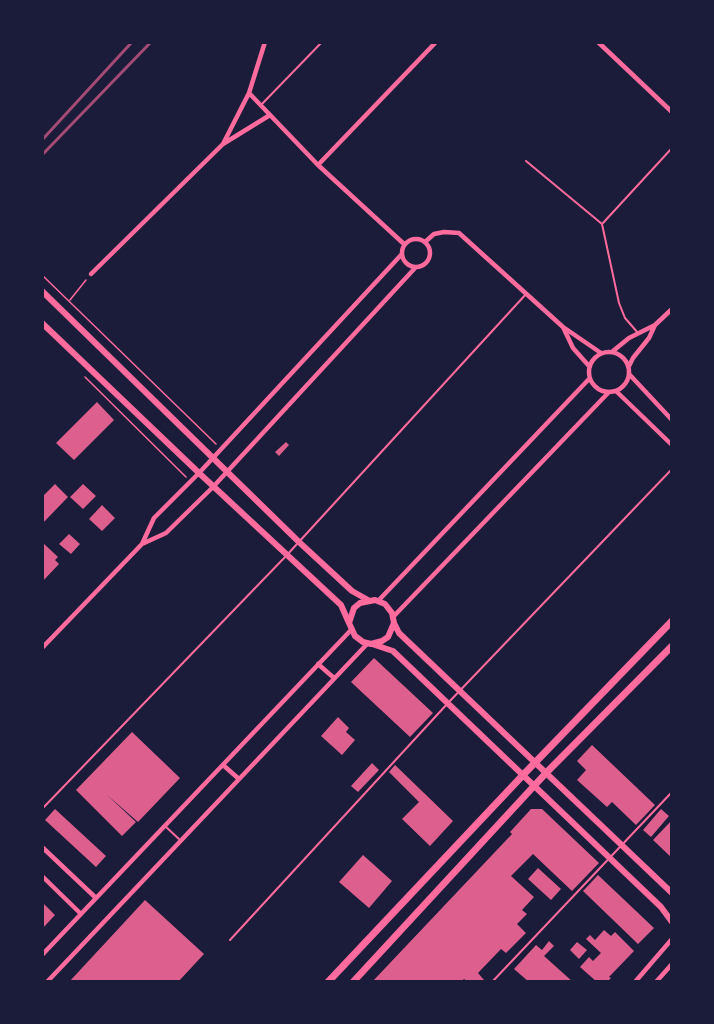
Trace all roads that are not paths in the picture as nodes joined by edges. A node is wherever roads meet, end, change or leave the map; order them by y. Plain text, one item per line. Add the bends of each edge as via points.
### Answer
1 (266, 42) edge
2 (322, 42) edge
3 (436, 42) edge
4 (598, 42) edge
5 (249, 93) junction
6 (261, 105) junction
7 (672, 112) edge
8 (270, 115) junction
9 (223, 144) junction
10 (672, 148) edge
11 (526, 161) dead end
12 (318, 165) junction
13 (602, 224) junction
14 (425, 242) junction
15 (404, 244) junction
16 (401, 255) junction
17 (415, 268) junction
18 (91, 274) road end
19 (42, 291) edge
20 (527, 293) junction
21 (672, 309) edge
22 (42, 323) edge
23 (655, 325) junction
24 (563, 327) junction
25 (638, 333) junction
26 (613, 351) junction
27 (602, 353) junction
28 (589, 366) junction
29 (629, 366) junction
30 (629, 374) junction
31 (590, 379) junction
32 (616, 391) junction
33 (609, 392) junction
34 (672, 420) edge
35 (672, 445) edge
36 (212, 459) junction
37 (672, 469) edge
38 (226, 472) junction
39 (198, 473) junction
40 (213, 487) junction
41 (299, 542) junction
42 (142, 544) junction
43 (286, 556) junction
44 (368, 600) junction
45 (379, 600) junction
46 (394, 620) junction
47 (672, 621) edge
48 (350, 626) junction
49 (370, 643) junction
50 (672, 646) edge
51 (42, 648) edge
52 (318, 664) junction
53 (334, 678) junction
54 (461, 691) junction
55 (448, 703) junction
56 (535, 762) junction
57 (223, 765) junction
58 (546, 773) junction
59 (524, 774) junction
60 (239, 779) junction
61 (535, 785) junction
62 (672, 792) edge
63 (42, 809) edge
64 (165, 826) junction
65 (181, 840) junction
66 (621, 846) junction
67 (42, 847) edge
68 (609, 859) junction
69 (42, 876) edge
70 (672, 893) edge
71 (96, 898) junction
72 (81, 914) junction
73 (672, 922) edge
74 (672, 939) edge
75 (230, 940) dead end
76 (42, 956) edge
77 (672, 964) edge
78 (47, 982) edge
79 (328, 982) edge
80 (354, 982) edge
81 (492, 982) edge
82 (635, 982) edge
83 (656, 982) edge

1 - 5 street
2 - 6 lane
3 - 12 street
4 - 7 street
5 - 6 street
5 - 9 street
6 - 8 street
8 - 9 street
8 - 12 street
9 - 18 street
10 - 13 lane
11 - 13 lane
12 - 15 street
13 - 25 lane via 619,303
14 - 15 street via 418,239
14 - 17 street via 429,248 428,262
14 - 20 street via 434,234 459,234
15 - 16 street
16 - 17 street via 406,264
16 - 36 street
17 - 38 street
19 - 36 main road
20 - 24 street
20 - 41 lane
21 - 23 street
22 - 39 main road
23 - 25 street
23 - 29 street
24 - 27 street
24 - 28 street via 573,348
25 - 26 street
26 - 27 street
26 - 29 street
27 - 28 street
28 - 31 street
29 - 30 street
30 - 32 street via 623,387
30 - 34 street
31 - 33 street via 595,387
31 - 45 street
32 - 33 street
32 - 35 street
33 - 46 street
36 - 38 main road
36 - 39 street
37 - 54 lane
38 - 40 street
38 - 41 main road
39 - 40 main road
39 - 42 street via 154,518
40 - 42 street via 166,533
40 - 43 main road
41 - 43 lane
41 - 44 main road via 352,591
42 - 51 street
43 - 48 main road via 341,605
43 - 63 lane
44 - 45 main road
44 - 48 main road via 354,608
45 - 46 main road via 390,609
46 - 49 main road via 388,637
46 - 54 main road via 399,633
47 - 56 highway
48 - 49 main road via 355,636
48 - 52 street
49 - 53 street
49 - 55 main road via 393,651
50 - 58 highway
52 - 53 street
52 - 57 street
53 - 60 street
54 - 55 lane
54 - 56 main road
55 - 59 main road
55 - 75 lane
56 - 58 main road
56 - 59 highway
57 - 60 street
57 - 64 street
58 - 61 highway
58 - 66 main road
59 - 61 main road
59 - 79 highway
60 - 65 street
61 - 68 main road
61 - 80 highway
62 - 66 lane
64 - 65 lane
64 - 71 street
65 - 78 street
66 - 68 lane
66 - 70 main road
67 - 71 street
68 - 73 main road
68 - 81 lane
69 - 72 street
71 - 72 street
72 - 76 street
74 - 82 street
77 - 83 street

